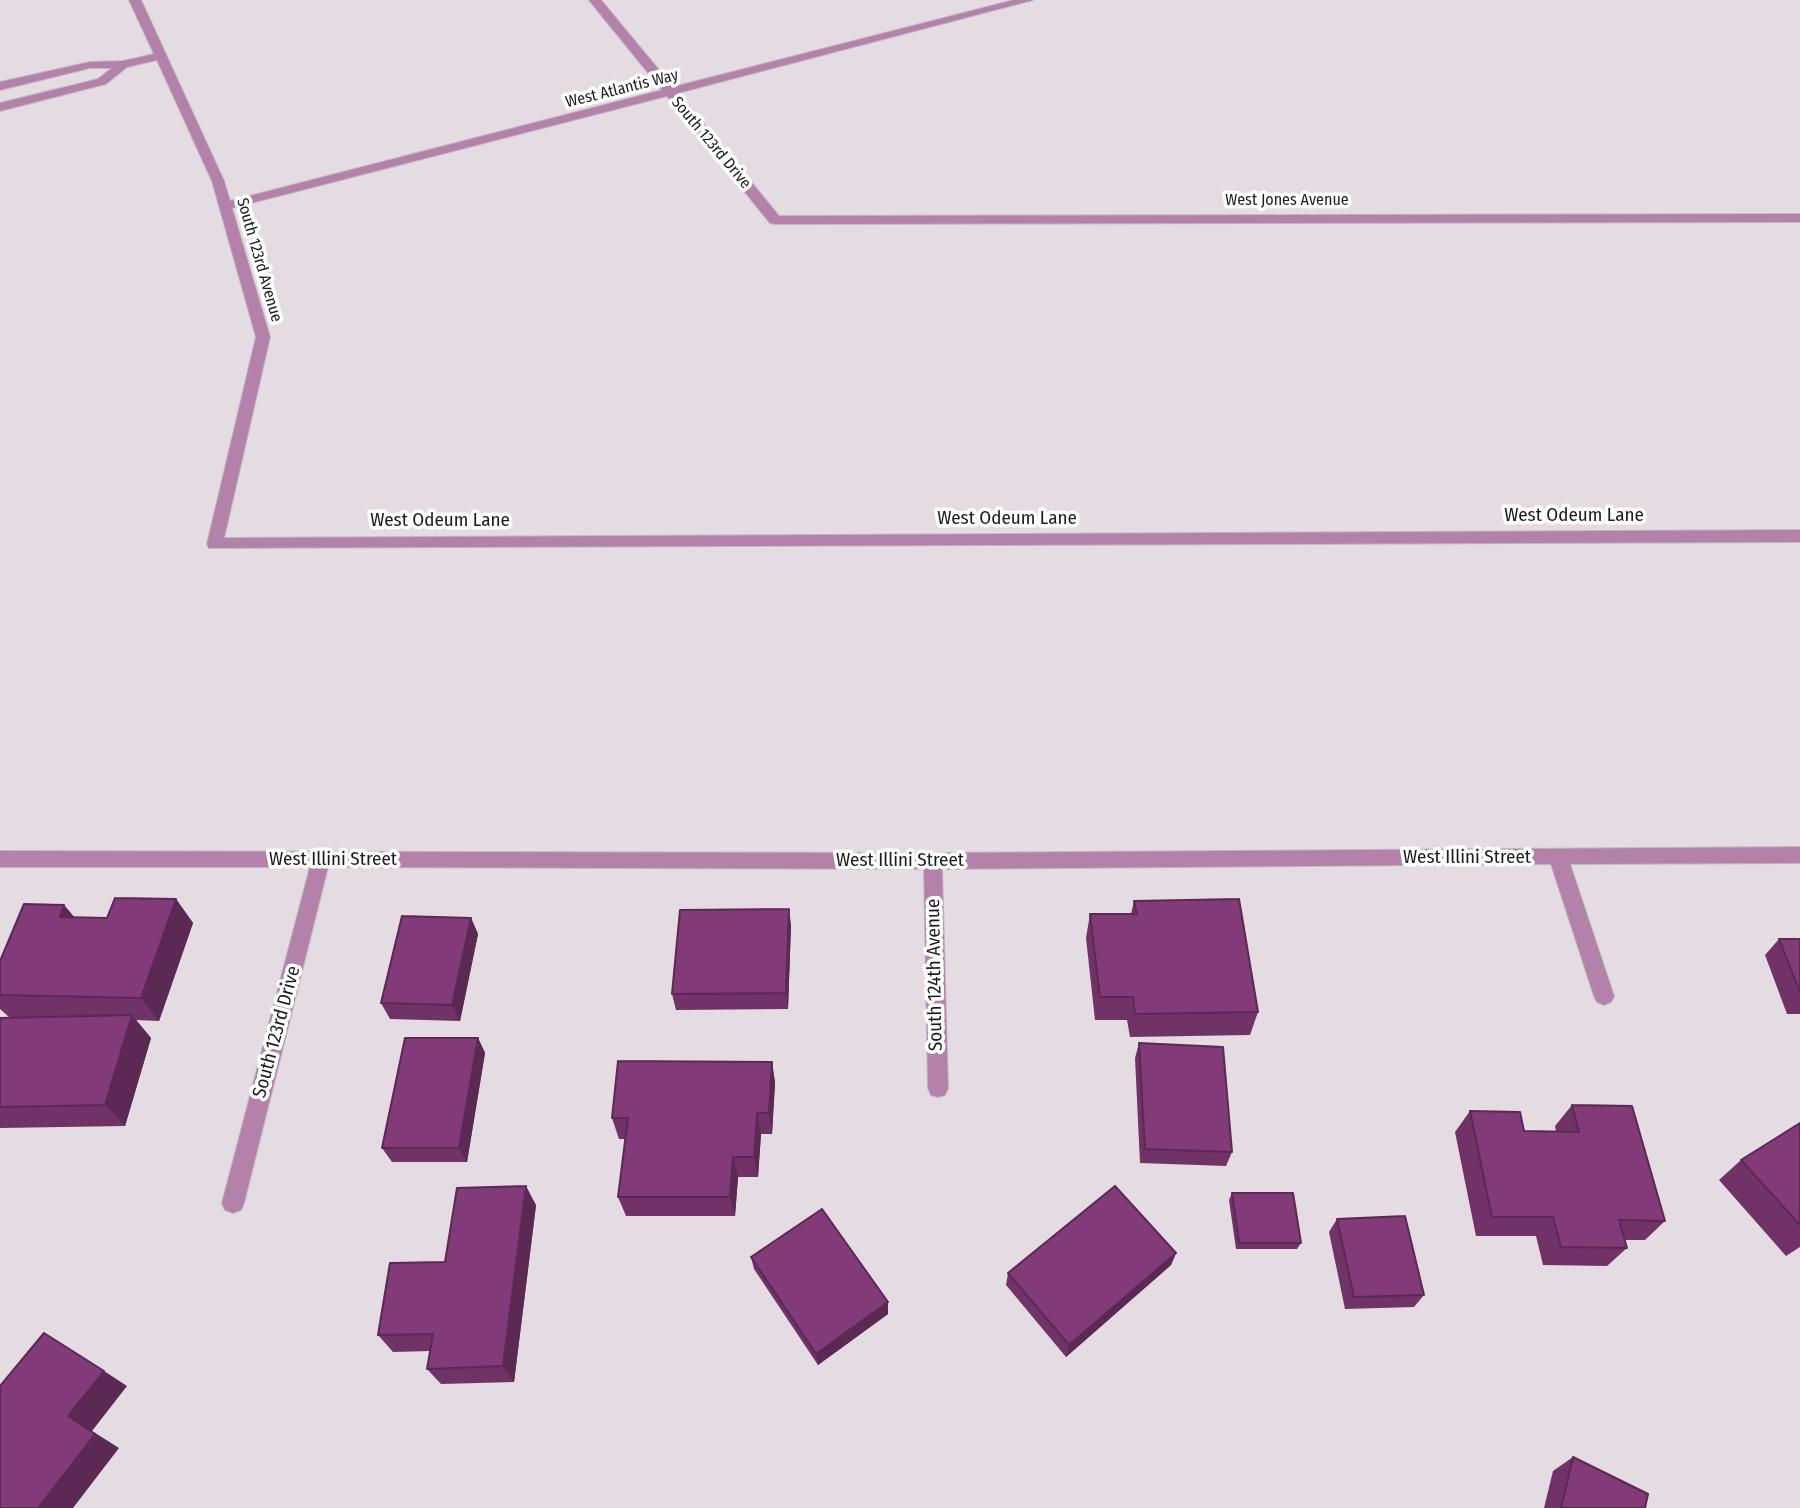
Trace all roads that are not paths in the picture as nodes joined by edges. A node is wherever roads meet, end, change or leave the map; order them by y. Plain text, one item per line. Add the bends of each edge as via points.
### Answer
1 (135, 0) edge
2 (595, 0) edge
3 (1027, 0) edge
4 (160, 56) junction
5 (123, 64) junction
6 (0, 86) edge
7 (669, 93) junction
8 (0, 107) edge
9 (225, 206) junction
10 (1800, 218) edge
11 (775, 220) joint
12 (1800, 536) edge
13 (215, 544) joint
14 (1800, 855) edge
15 (1558, 857) junction
16 (0, 859) edge
17 (321, 860) junction
18 (933, 861) junction
19 (1604, 996) dead end
20 (938, 1088) dead end
21 (233, 1203) dead end

1 - 4 street, South 123rd Avenue
2 - 7 street, South 123rd Drive
3 - 7 street, West Atlantis Way
4 - 5 street
4 - 9 street, South 123rd Avenue via 218,181
5 - 6 street via 90,65
5 - 8 street via 102,82
7 - 9 street, West Atlantis Way
7 - 11 street, South 123rd Drive
9 - 13 street, South 123rd Avenue via 263,337
10 - 11 street, West Jones Avenue
12 - 13 street, West Odeum Lane
14 - 15 street, West Illini Street
15 - 18 street, West Illini Street
15 - 19 street
16 - 17 street, West Illini Street
17 - 18 street, West Illini Street
17 - 21 street, South 123rd Drive
18 - 20 street, South 124th Avenue

